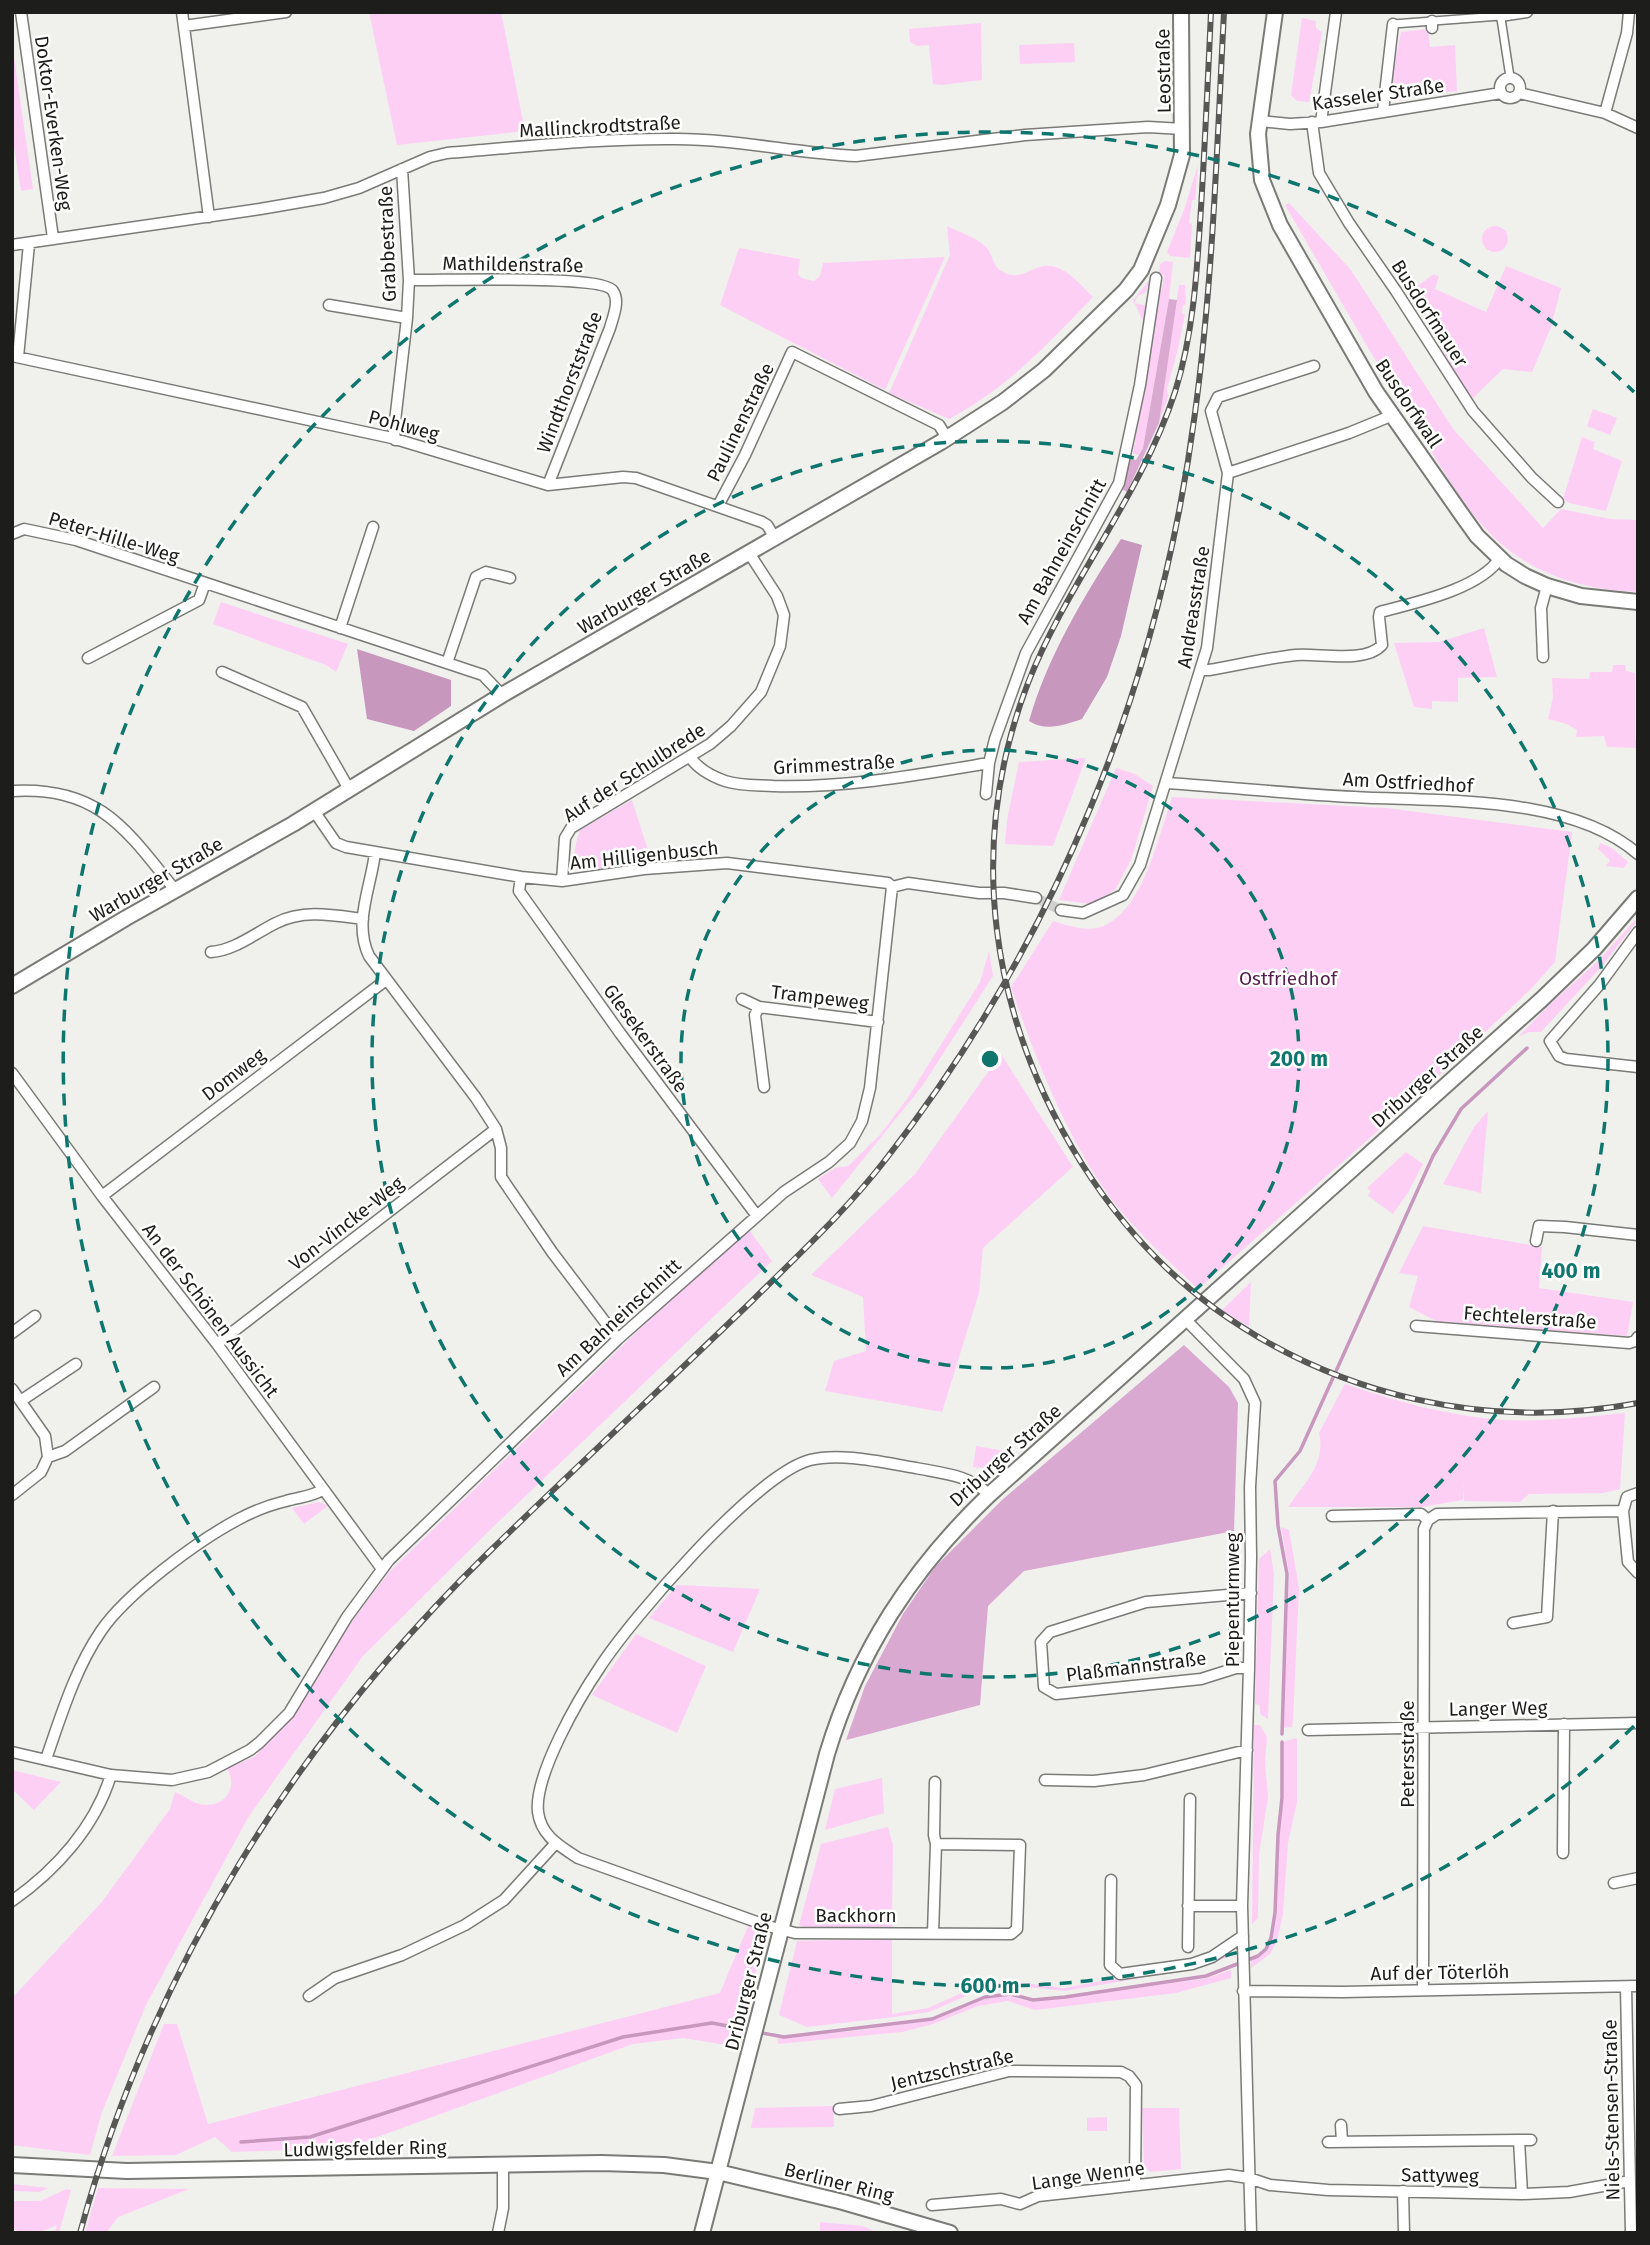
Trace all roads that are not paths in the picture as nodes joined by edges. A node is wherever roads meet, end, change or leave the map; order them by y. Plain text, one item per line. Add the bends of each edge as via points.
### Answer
1 (21, 12) edge
2 (182, 12) edge
3 (286, 12) edge
4 (1181, 12) edge
5 (1275, 12) edge
6 (1336, 12) edge
7 (1527, 12) edge
8 (1629, 12) edge
9 (1500, 14) edge
10 (1393, 24) joint
11 (184, 26) junction
12 (1510, 78) junction
13 (1501, 93) junction
14 (1519, 93) junction
15 (1383, 111) junction
16 (1605, 113) junction
17 (1260, 121) junction
18 (1317, 122) junction
19 (1638, 128) edge
20 (1183, 129) junction
21 (402, 169) junction
22 (209, 216) junction
23 (53, 238) junction
24 (29, 244) junction
25 (12, 245) edge
26 (1156, 278) dead end
27 (409, 281) junction
28 (614, 291) joint
29 (329, 305) dead end
30 (407, 318) junction
31 (15, 356) edge
32 (1314, 366) dead end
33 (1393, 415) junction
34 (947, 438) junction
35 (395, 440) junction
36 (1228, 474) junction
37 (548, 485) junction
38 (1558, 502) dead end
39 (718, 506) junction
40 (373, 527) dead end
41 (12, 534) edge
42 (775, 538) junction
43 (749, 553) junction
44 (1500, 558) junction
45 (510, 578) dead end
46 (205, 583) junction
47 (1547, 586) junction
48 (1638, 602) edge
49 (340, 628) junction
50 (88, 657) dead end
51 (1543, 657) dead end
52 (447, 663) junction
53 (1202, 670) junction
54 (222, 672) dead end
55 (502, 695) junction
56 (690, 757) junction
57 (989, 763) junction
58 (1167, 783) junction
59 (349, 789) junction
60 (12, 791) edge
61 (986, 794) dead end
62 (314, 811) junction
63 (375, 853) junction
64 (1638, 854) edge
65 (521, 877) junction
66 (562, 881) junction
67 (892, 887) junction
68 (175, 890) junction
69 (1036, 898) tunnel mouth
70 (1638, 898) edge
71 (1061, 910) tunnel mouth
72 (363, 919) junction
73 (1638, 932) edge
74 (211, 952) dead end
75 (386, 980) junction
76 (12, 986) edge
77 (742, 999) dead end
78 (759, 1007) junction
79 (878, 1022) junction
80 (1638, 1067) edge
81 (12, 1073) edge
82 (764, 1087) dead end
83 (496, 1129) junction
84 (102, 1196) junction
85 (757, 1216) junction
86 (1638, 1236) edge
87 (1536, 1241) dead end
88 (35, 1316) dead end
89 (1186, 1320) junction
90 (1416, 1326) dead end
91 (12, 1333) edge
92 (1638, 1337) edge
93 (618, 1339) junction
94 (217, 1344) junction
95 (76, 1364) dead end
96 (154, 1387) dead end
97 (12, 1389) edge
98 (22, 1401) junction
99 (48, 1457) junction
100 (322, 1490) junction
101 (1638, 1493) edge
102 (989, 1494) junction
103 (12, 1495) edge
104 (1553, 1511) junction
105 (1623, 1511) junction
106 (1332, 1516) dead end
107 (1428, 1520) junction
108 (382, 1569) junction
109 (1638, 1573) edge
110 (1251, 1593) junction
111 (1513, 1623) dead end
112 (1250, 1668) junction
113 (1638, 1723) edge
114 (1564, 1724) junction
115 (1425, 1727) junction
116 (1308, 1730) dead end
117 (1247, 1750) junction
118 (12, 1752) edge
119 (46, 1759) junction
120 (111, 1775) junction
121 (1045, 1780) dead end
122 (935, 1782) dead end
123 (1190, 1799) dead end
124 (555, 1844) junction
125 (936, 1844) junction
126 (1563, 1853) dead end
127 (1638, 1878) edge
128 (1111, 1880) dead end
129 (1614, 1883) dead end
130 (12, 1901) edge
131 (1188, 1906) junction
132 (1242, 1906) junction
133 (780, 1930) junction
134 (933, 1933) junction
135 (1243, 1940) junction
136 (1188, 1947) dead end
137 (1638, 1986) edge
138 (1626, 1987) junction
139 (1423, 1989) junction
140 (1243, 1991) junction
141 (309, 1996) dead end
142 (839, 2109) dead end
143 (1341, 2125) dead end
144 (1328, 2142) dead end
145 (1342, 2142) junction
146 (1634, 2149) edge
147 (503, 2164) junction
148 (12, 2165) edge
149 (718, 2172) junction
150 (1249, 2178) junction
151 (1630, 2181) junction
152 (1135, 2184) junction
153 (1403, 2191) junction
154 (1522, 2194) junction
155 (932, 2205) dead end
156 (498, 2233) edge
157 (702, 2233) edge
158 (950, 2233) edge
159 (1251, 2233) edge
160 (1404, 2233) edge
161 (1631, 2233) edge

1 - 23 street, Doktor-Everken-Weg
2 - 11 street
3 - 11 street
4 - 20 main road, Leostraße
5 - 17 main road, Busdorfwall
6 - 18 street, Busdorfmauer
7 - 9 street
8 - 16 street
9 - 10 street via 1432,25
9 - 12 street
10 - 15 street
11 - 22 street
12 - 13 street via 1501,83
12 - 14 street via 1520,84
13 - 14 street via 1509,98
13 - 15 street, Kasseler Straße
14 - 16 street
15 - 18 street, Kasseler Straße
16 - 19 street
17 - 18 street, Kasseler Straße
17 - 33 main road, Busdorfwall via 1262,180 1280,225
18 - 38 street, Busdorfmauer via 1319,173 1349,223 1473,411
20 - 21 street, Mallinckrodtstraße via 1025,135 856,156 716,140 621,140 447,153
20 - 34 main road, Warburger Straße via 1172,195 1130,286 1036,376
21 - 22 street, Mallinckrodtstraße via 324,198
21 - 27 street, Grabbestraße
22 - 23 street, Mallinckrodtstraße
23 - 24 street, Mallinckrodtstraße
24 - 25 street, Mallinckrodtstraße
24 - 31 street
26 - 57 street, Am Bahneinschnitt via 1119,483 1026,653
27 - 28 street, Mathildenstraße via 570,280
27 - 30 street, Grabbestraße
28 - 37 street, Windthorststraße via 616,306 610,328
29 - 30 street, Grabbestraße
30 - 35 street, Grabbestraße
31 - 35 street, Pohlweg
32 - 36 street, Andreasstraße via 1218,397 1211,411
33 - 36 street
33 - 44 main road, Busdorfwall via 1477,536
34 - 39 street, Paulinenstraße via 939,425 792,352
34 - 42 main road, Warburger Straße
35 - 37 street, Pohlweg
36 - 53 street, Andreasstraße
37 - 39 street, Pohlweg via 636,478
39 - 42 street, Pohlweg via 767,525
40 - 49 street
41 - 46 street, Peter-Hille-Weg via 24,529 76,540
42 - 43 main road, Warburger Straße
43 - 55 main road, Warburger Straße
43 - 56 street, Auf der Schulbrede via 784,615 780,646 756,699 720,736
44 - 47 main road, Busdorfwall
44 - 53 street via 1494,567 1447,594 1380,612 1382,645 1377,650 1339,657 1299,655
45 - 52 street via 486,572 476,577
46 - 49 street, Peter-Hille-Weg
46 - 50 street via 199,600
47 - 48 main road, Busdorfwall via 1581,596
47 - 51 street via 1541,607
49 - 52 street, Peter-Hille-Weg
52 - 55 street, Peter-Hille-Weg via 483,675
53 - 58 street, Andreasstraße
54 - 59 street via 302,707
55 - 59 main road, Warburger Straße
56 - 57 street, Grimmestraße via 726,782 792,786 891,779
56 - 66 street, Auf der Schulbrede via 571,828 565,838
57 - 61 street, Am Bahneinschnitt
58 - 64 street, Am Ostfriedhof via 1520,806 1593,827
58 - 71 street via 1140,865 1123,895 1083,913
59 - 62 main road, Warburger Straße
60 - 68 street via 64,793 93,805 131,835
62 - 63 street, Am Hilligenbusch via 336,843
62 - 68 main road, Warburger Straße
63 - 65 street, Am Hilligenbusch
63 - 72 street
65 - 66 street, Am Hilligenbusch
65 - 85 street, Glesekerstraße via 519,891
66 - 67 street, Am Hilligenbusch via 727,863
67 - 69 street, Am Hilligenbusch via 908,883
67 - 79 street, Am Bahneinschnitt
68 - 76 main road, Warburger Straße
70 - 89 main road, Driburger Straße via 1556,987
72 - 74 street via 302,915 225,951
72 - 75 street via 363,944
73 - 80 street via 1550,1041 1566,1059
75 - 83 street via 462,1077
75 - 84 street, Domweg
77 - 78 street, Trampeweg
78 - 79 street, Trampeweg
78 - 82 street, Trampeweg via 755,1015
79 - 85 street, Am Bahneinschnitt via 866,1109 857,1133 839,1154
81 - 84 street, An der Schönen Aussicht
83 - 93 street via 501,1177
83 - 94 street, Von-Vincke-Weg
84 - 94 street, An der Schönen Aussicht
85 - 93 street, Am Bahneinschnitt
86 - 87 street via 1539,1226
88 - 91 street
89 - 102 main road, Driburger Straße
89 - 110 street, Piepenturmweg via 1244,1379 1255,1403
90 - 92 street, Fechtelerstraße via 1629,1343
93 - 108 street, Am Bahneinschnitt
94 - 100 street, An der Schönen Aussicht
95 - 98 street
96 - 99 street via 65,1451
97 - 98 street
98 - 99 street via 45,1436
99 - 103 street via 41,1472
100 - 108 street, An der Schönen Aussicht
100 - 119 street via 237,1520 185,1554 115,1612 89,1650
101 - 105 street via 1628,1497
102 - 124 street via 955,1475 870,1460 809,1460 769,1482 677,1573 614,1646 583,1692 540,1789 541,1824
102 - 133 main road, Driburger Straße via 911,1583 853,1680 827,1754
104 - 105 street
104 - 107 street via 1437,1514
104 - 111 street via 1547,1617
105 - 109 street via 1628,1562
106 - 107 street via 1421,1514
107 - 115 street, Petersstraße via 1424,1530
108 - 120 street, Am Bahneinschnitt via 289,1713 250,1750 208,1772 177,1780
110 - 112 street, Piepenturmweg
110 - 112 street, Plaßmannstraße via 1146,1602 1050,1632 1041,1642 1044,1687 1056,1694 1201,1679
112 - 117 street, Piepenturmweg
113 - 114 street, Langer Weg
114 - 115 street, Langer Weg
114 - 126 street, Langer Weg
115 - 116 street, Langer Weg
115 - 139 street, Petersstraße
117 - 121 street via 1144,1775
117 - 132 street, Piepenturmweg
118 - 119 street, Am Bahneinschnitt
119 - 120 street, Am Bahneinschnitt
120 - 130 street via 88,1826 66,1853
122 - 125 street
123 - 131 street
124 - 133 street, Backhorn via 578,1858
124 - 141 street via 504,1900 465,1925 402,1955 335,1979
125 - 134 street
125 - 134 street, Backhorn via 1020,1845 1017,1929 1011,1934
127 - 129 street
128 - 135 street via 1110,1965 1120,1974 1202,1960
131 - 132 street
131 - 136 street
132 - 135 street, Piepenturmweg
133 - 134 street, Backhorn
133 - 149 main road, Driburger Straße
135 - 140 street, Piepenturmweg
137 - 138 street, Auf der Töterlöh
138 - 139 street, Auf der Töterlöh
138 - 146 street, Niels-Stensen-Straße
139 - 140 street, Auf der Töterlöh
140 - 150 street, Piepenturmweg
142 - 152 street, Jentzschstraße via 871,2106 1009,2071 1121,2072 1136,2085
143 - 145 street
144 - 145 street
145 - 154 street via 1525,2140
146 - 151 street, Niels-Stensen-Straße
147 - 148 main road, Ludwigsfelder Ring via 127,2171
147 - 149 main road, Ludwigsfelder Ring via 652,2164
147 - 156 street
149 - 157 main road, Driburger Straße
149 - 158 main road, Berliner Ring
150 - 152 street, Lange Wenne via 1229,2175
150 - 153 street, Sattyweg via 1270,2185 1328,2190
150 - 159 street, Piepenturmweg
151 - 154 street, Sattyweg via 1569,2192
151 - 161 street, Niels-Stensen-Straße
152 - 155 street, Lange Wenne via 1038,2196 1020,2204 1000,2199
153 - 154 street, Sattyweg
153 - 160 street

